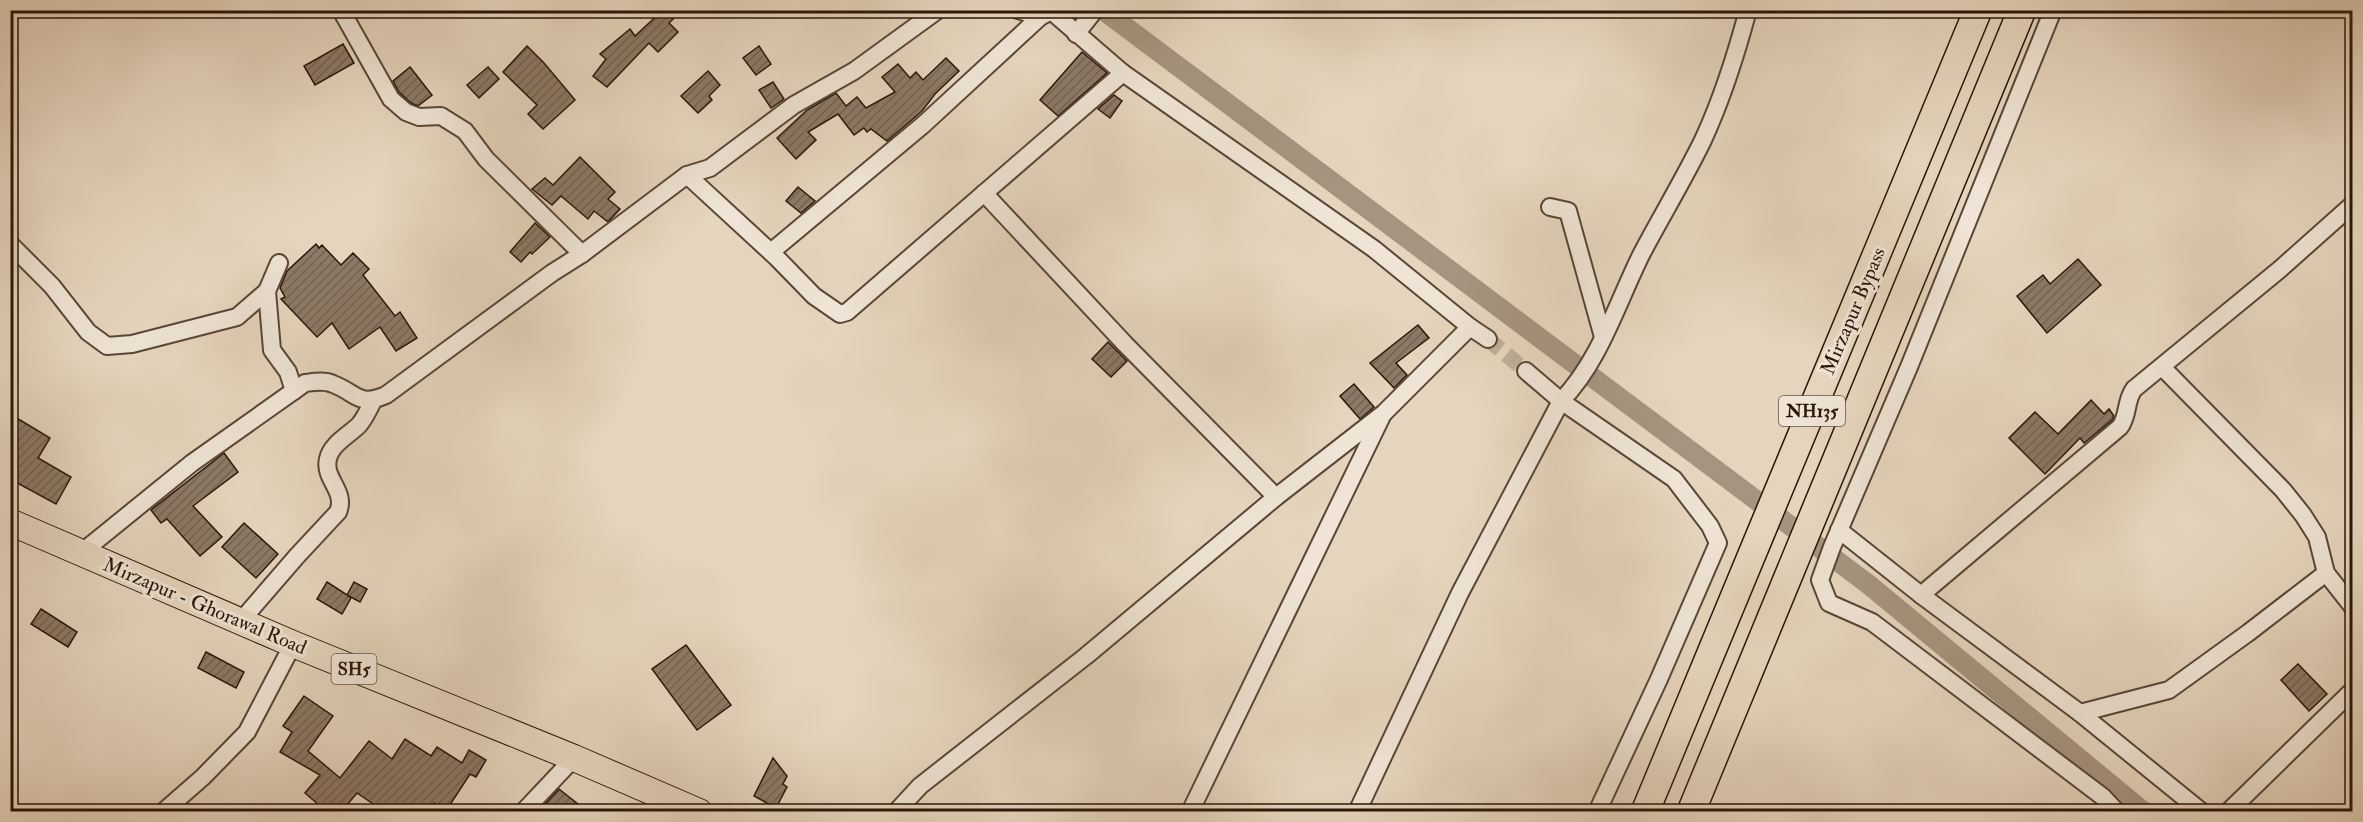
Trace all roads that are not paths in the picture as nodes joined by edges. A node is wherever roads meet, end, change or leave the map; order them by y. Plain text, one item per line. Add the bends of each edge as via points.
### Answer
1 (341, 10) edge
2 (938, 10) edge
3 (1018, 10) edge
4 (1748, 10) edge
5 (1978, 10) edge
6 (2022, 10) edge
7 (2053, 10) edge
8 (1047, 13) edge
9 (1094, 13) edge
10 (1076, 34) junction
11 (1123, 73) junction
12 (687, 175) junction
13 (984, 193) junction
14 (2352, 205) edge
15 (1550, 207) dead end
16 (10, 244) edge
17 (771, 252) junction
18 (582, 254) junction
19 (279, 263) dead end
20 (267, 291) junction
21 (1470, 327) junction
22 (1603, 337) junction
23 (1488, 339) tunnel mouth
24 (2162, 367) junction
25 (1526, 371) tunnel mouth
26 (294, 391) junction
27 (373, 401) junction
28 (1560, 401) junction
29 (1384, 413) junction
30 (1276, 497) junction
31 (10, 522) edge
32 (1839, 530) junction
33 (81, 553) junction
34 (2326, 573) junction
35 (1921, 595) junction
36 (2352, 606) edge
37 (240, 622) junction
38 (293, 644) junction
39 (2352, 691) edge
40 (2080, 713) junction
41 (573, 758) junction
42 (163, 812) edge
43 (523, 812) edge
44 (699, 812) edge
45 (896, 812) edge
46 (1190, 812) edge
47 (1357, 812) edge
48 (1597, 812) edge
49 (1645, 812) edge
50 (1691, 812) edge
51 (2117, 812) edge
52 (2202, 812) edge
53 (2228, 812) edge

1 - 18 street via 392,99 406,112 419,117 441,117 465,131 486,159
2 - 12 street via 854,71 794,105 710,168
3 - 8 street
4 - 22 street via 1719,103
5 - 49 highway, Mirzapur Bypass / NH135
6 - 50 highway, Mirzapur Bypass / NH135
7 - 32 street
8 - 10 street
8 - 17 street via 924,124
9 - 10 street
10 - 11 street
11 - 13 street
11 - 21 street via 1374,249
12 - 17 street
12 - 18 street
13 - 17 street via 840,315 814,296
13 - 30 street
14 - 24 street
15 - 22 street via 1568,210
16 - 20 street via 52,286 88,332 107,345 132,344 237,317
18 - 27 street
19 - 20 street
20 - 26 street via 272,350 288,372
21 - 23 street
21 - 29 street
22 - 28 street via 1576,386
24 - 34 street via 2296,506 2317,537
24 - 35 street via 2129,395 2127,416 2120,427
25 - 28 street
26 - 27 street via 317,381 332,383 362,400
26 - 33 street via 192,463
27 - 37 street via 361,423 328,457 329,471 342,504 339,512
28 - 47 street via 1460,593
28 - 48 street via 1674,478 1718,543
29 - 30 street
29 - 46 street
30 - 45 street via 1086,656 920,786
31 - 33 main road, Mirzapur - Ghorawal Road / SH5
32 - 35 street
32 - 51 street via 1820,580 1829,603 1872,622 2103,797
33 - 37 main road, Mirzapur - Ghorawal Road / SH5
34 - 36 street
34 - 40 street via 2169,690
35 - 40 street
37 - 38 main road, Mirzapur - Ghorawal Road / SH5
38 - 41 main road, Mirzapur - Ghorawal Road / SH5
38 - 42 street via 247,732
39 - 53 street
40 - 52 street
41 - 43 street
41 - 44 main road, Mirzapur - Ghorawal Road / SH5

